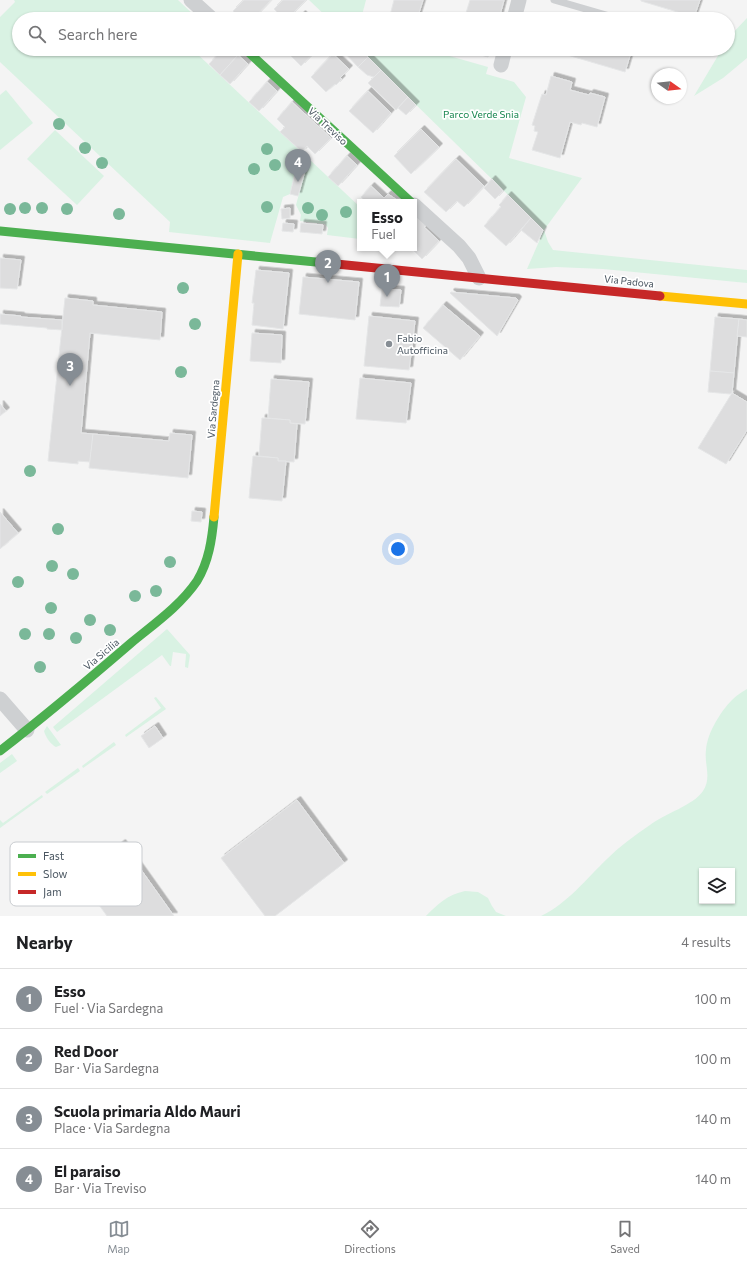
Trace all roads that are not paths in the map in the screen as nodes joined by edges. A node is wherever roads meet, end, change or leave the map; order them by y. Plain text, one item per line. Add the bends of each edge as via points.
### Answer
1 (191, 0) edge
2 (519, 0) edge
3 (554, 0) edge
4 (204, 12) edge
5 (516, 12) edge
6 (596, 12) edge
7 (253, 56) edge
8 (503, 56) edge
9 (500, 65) dead end
10 (408, 199) edge
11 (417, 208) edge
12 (0, 230) edge
13 (238, 254) junction
14 (479, 278) junction
15 (747, 304) edge
16 (205, 565) joint
17 (0, 699) edge
18 (27, 730) junction
19 (0, 751) edge

1 - 4 street
2 - 5 street
3 - 6 lane
7 - 10 street, Via Treviso
8 - 9 street
11 - 14 street via 459,246 469,258
12 - 13 street
13 - 14 street
13 - 16 street, Via Sardegna via 213,533
14 - 15 street, Via Padova
16 - 18 street, Via Sicilia via 195,584 180,600
17 - 18 street
18 - 19 street, Via Sicilia

